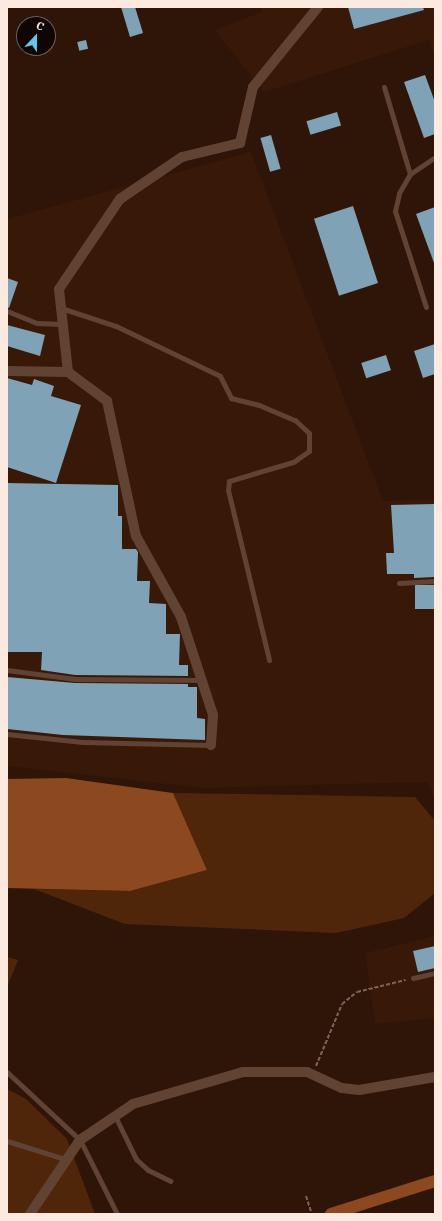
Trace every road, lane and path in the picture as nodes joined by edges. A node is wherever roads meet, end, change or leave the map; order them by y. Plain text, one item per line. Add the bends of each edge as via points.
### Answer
1 (318, 7) edge
2 (384, 87) dead end
3 (435, 157) edge
4 (410, 174) junction
5 (426, 307) dead end
6 (61, 308) junction
7 (7, 311) edge
8 (63, 324) junction
9 (7, 370) edge
10 (68, 372) junction
11 (435, 581) edge
12 (399, 583) dead end
13 (269, 660) dead end
14 (7, 670) edge
15 (202, 680) junction
16 (7, 734) edge
17 (211, 745) joint
18 (435, 973) edge
19 (413, 978) joint
20 (7, 1072) edge
21 (312, 1074) junction
22 (435, 1077) edge
23 (115, 1116) junction
24 (80, 1140) junction
25 (7, 1141) edge
26 (65, 1159) junction
27 (171, 1181) dead end
28 (306, 1196) dead end
29 (30, 1214) edge
30 (117, 1214) edge
31 (312, 1214) edge

1 - 6 street via 254,87 240,143 182,158 120,199 59,289
2 - 4 lane
3 - 4 lane
4 - 5 lane via 399,192 396,211
6 - 8 street
6 - 13 lane via 116,326 220,376 231,398 259,405 295,420 309,433 310,451 293,462 229,481 228,490
7 - 8 lane via 37,323
8 - 10 street
9 - 10 street
10 - 15 street via 107,401 136,536 180,617 191,656
11 - 12 lane
14 - 15 lane via 75,679
15 - 17 street via 213,715
16 - 17 lane via 83,742
18 - 19 lane
19 - 21 path via 357,992 342,1004
20 - 24 lane
21 - 22 street via 342,1088 360,1090
21 - 23 street via 243,1072 133,1104
23 - 24 street
23 - 27 lane via 136,1158 148,1170
24 - 26 street
24 - 30 lane
25 - 26 lane
26 - 29 street
28 - 31 path

